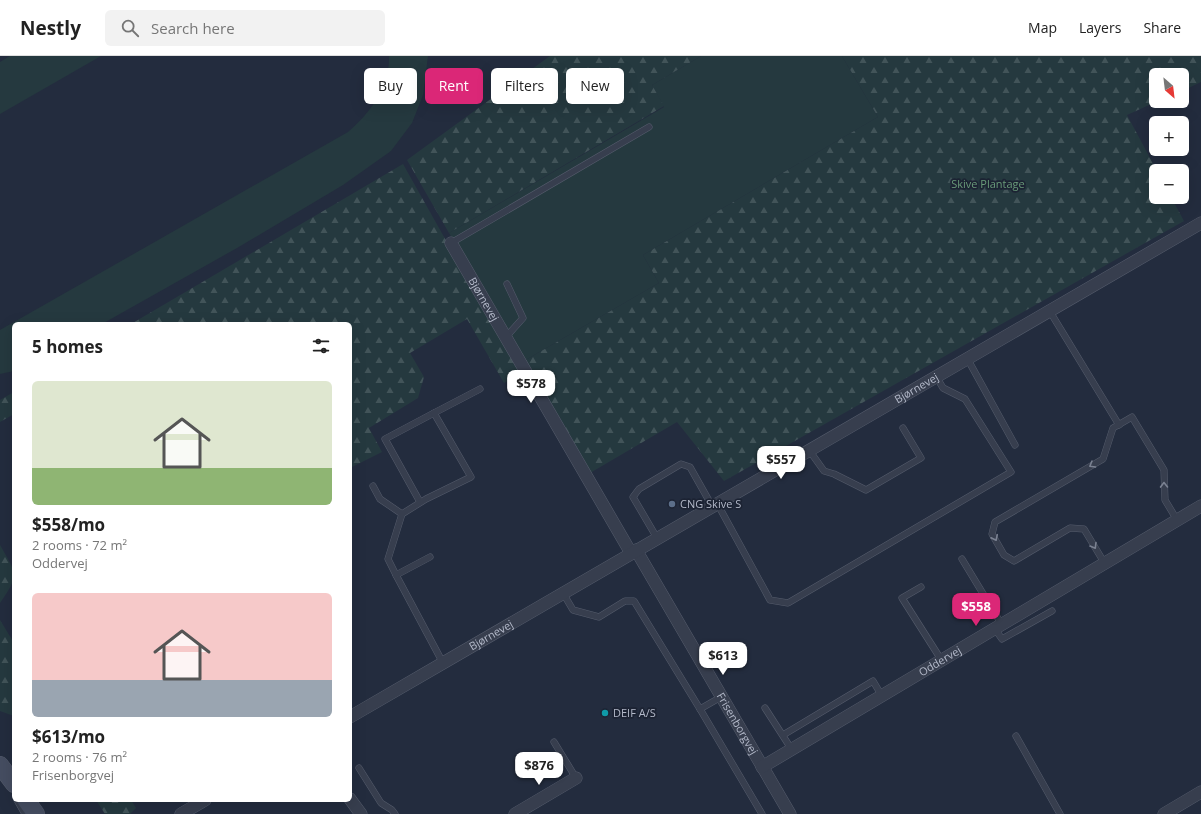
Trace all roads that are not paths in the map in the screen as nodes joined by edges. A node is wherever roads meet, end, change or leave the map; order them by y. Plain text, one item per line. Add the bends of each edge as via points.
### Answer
1 (649, 128) dead end
2 (1201, 223) edge
3 (451, 243) joint
4 (507, 284) dead end
5 (1049, 310) junction
6 (506, 337) junction
7 (967, 358) junction
8 (936, 376) junction
9 (480, 389) dead end
10 (434, 413) junction
11 (1119, 425) junction
12 (903, 428) dead end
13 (1016, 445) dead end
14 (809, 450) junction
15 (373, 486) dead end
16 (420, 502) junction
17 (715, 505) junction
18 (1201, 506) edge
19 (402, 514) junction
20 (1177, 520) junction
21 (657, 538) junction
22 (634, 552) junction
23 (430, 557) dead end
24 (962, 559) dead end
25 (1105, 564) junction
26 (396, 575) junction
27 (921, 587) dead end
28 (563, 593) junction
29 (1052, 611) dead end
30 (999, 627) junction
31 (942, 661) junction
32 (443, 663) junction
33 (882, 696) junction
34 (721, 697) junction
35 (765, 708) dead end
36 (700, 709) junction
37 (352, 716) edge
38 (783, 735) junction
39 (1016, 736) dead end
40 (554, 742) dead end
41 (792, 750) junction
42 (0, 766) edge
43 (762, 767) junction
44 (359, 768) dead end
45 (0, 772) edge
46 (576, 778) joint
47 (12, 787) edge
48 (1201, 792) edge
49 (20, 802) edge
50 (202, 802) edge
51 (352, 802) edge
52 (32, 811) edge
53 (181, 814) edge
54 (361, 814) edge
55 (395, 814) edge
56 (515, 814) edge
57 (762, 814) edge
58 (790, 814) edge
59 (1060, 814) edge
60 (1164, 814) edge

1 - 3 lane, Bjørnevej
2 - 5 street, Bjørnevej
3 - 6 street, Bjørnevej
4 - 6 lane via 523,318
5 - 7 street, Bjørnevej
5 - 11 lane
6 - 22 street, Bjørnevej
7 - 8 street, Bjørnevej
7 - 13 lane
8 - 14 street, Bjørnevej
8 - 17 lane via 943,388 965,398 1010,472 788,603 770,600
9 - 10 lane
10 - 16 lane via 385,439
10 - 16 lane via 471,477
20 -> 11 lane via 1165,500 1164,470 1132,417
11 -> 25 lane via 1113,428 1103,459 995,522 992,534 1004,555 1014,561 1070,528 1084,529
12 - 14 lane via 921,458 866,490 824,471
14 - 17 street, Bjørnevej
15 - 19 lane via 380,499
16 - 19 lane
17 - 21 street, Bjørnevej
17 - 21 lane via 690,467 681,464 639,489 634,497
18 - 20 street, Oddervej
19 - 26 lane via 388,559
20 - 25 street, Oddervej
21 - 22 street, Bjørnevej
22 - 28 street, Bjørnevej
22 - 34 street, Frisenborgvej
23 - 26 lane
24 - 30 lane
25 - 30 street, Oddervej
26 - 32 lane
27 - 31 lane via 902,598
28 - 32 street, Bjørnevej
28 - 36 lane via 573,610 599,617 625,602 634,602
29 - 30 lane via 1002,639
30 - 31 street, Oddervej
31 - 33 street, Oddervej
32 - 37 street, Bjørnevej
33 - 38 lane via 873,681
33 - 41 street, Oddervej
34 - 36 lane
34 - 43 street, Frisenborgvej
35 - 38 lane
36 - 57 lane
38 - 41 lane
39 - 59 lane
40 - 46 lane
41 - 43 street, Oddervej
42 - 47 main road
43 - 58 street, Frisenborgvej
44 - 55 lane via 380,803
45 - 47 lane
46 - 56 street
48 - 60 street
49 - 52 lane
50 - 53 street
51 - 54 street

